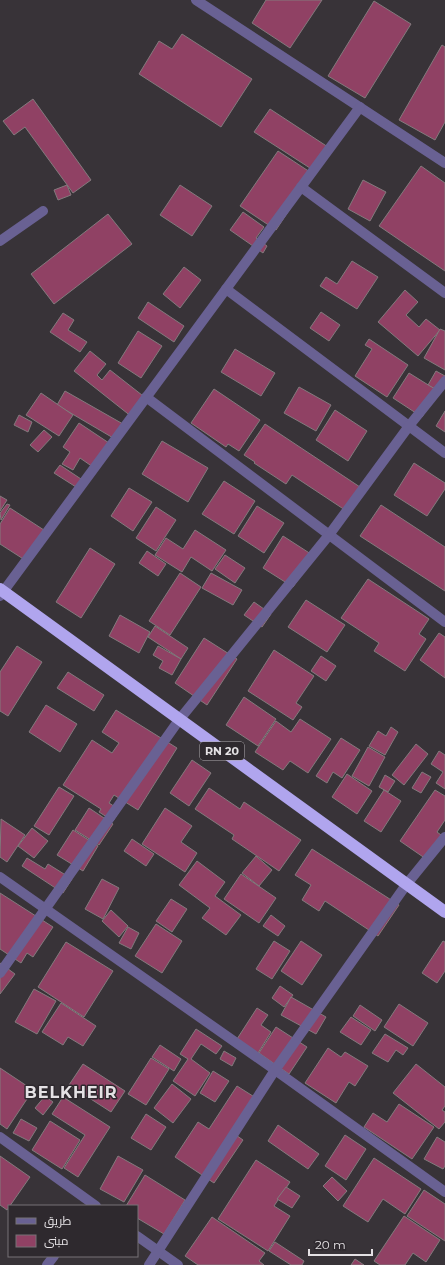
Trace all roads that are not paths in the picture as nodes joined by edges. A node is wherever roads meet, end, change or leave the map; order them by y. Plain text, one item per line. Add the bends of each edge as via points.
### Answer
1 (196, 0) edge
2 (360, 107) junction
3 (445, 163) edge
4 (301, 187) junction
5 (43, 211) dead end
6 (0, 241) edge
7 (226, 289) junction
8 (445, 293) edge
9 (445, 381) edge
10 (146, 397) junction
11 (409, 426) junction
12 (445, 453) edge
13 (329, 535) junction
14 (1, 592) edge
15 (445, 622) edge
16 (179, 720) junction
17 (445, 837) edge
18 (0, 877) edge
19 (406, 885) junction
20 (45, 909) junction
21 (445, 912) edge
22 (0, 973) edge
23 (276, 1070) junction
24 (0, 1136) edge
25 (445, 1192) edge
26 (92, 1205) edge
27 (138, 1237) edge
28 (159, 1252) junction
29 (53, 1257) edge
30 (47, 1265) edge
31 (149, 1265) edge
32 (178, 1265) edge

1 - 2 street
2 - 3 street
2 - 4 street
4 - 7 street
4 - 8 street
5 - 6 street
7 - 10 street
7 - 11 street
9 - 11 street
10 - 13 street
10 - 14 street
11 - 12 street
11 - 13 street
13 - 15 street
13 - 16 street
14 - 16 highway, RN 20
16 - 19 highway, RN 20
16 - 20 street
17 - 19 street
18 - 20 street
19 - 21 highway, RN 20
19 - 23 street
20 - 22 street
20 - 23 street
23 - 25 street
23 - 28 street
24 - 26 street
27 - 28 street
28 - 31 street
28 - 32 street
29 - 30 street

